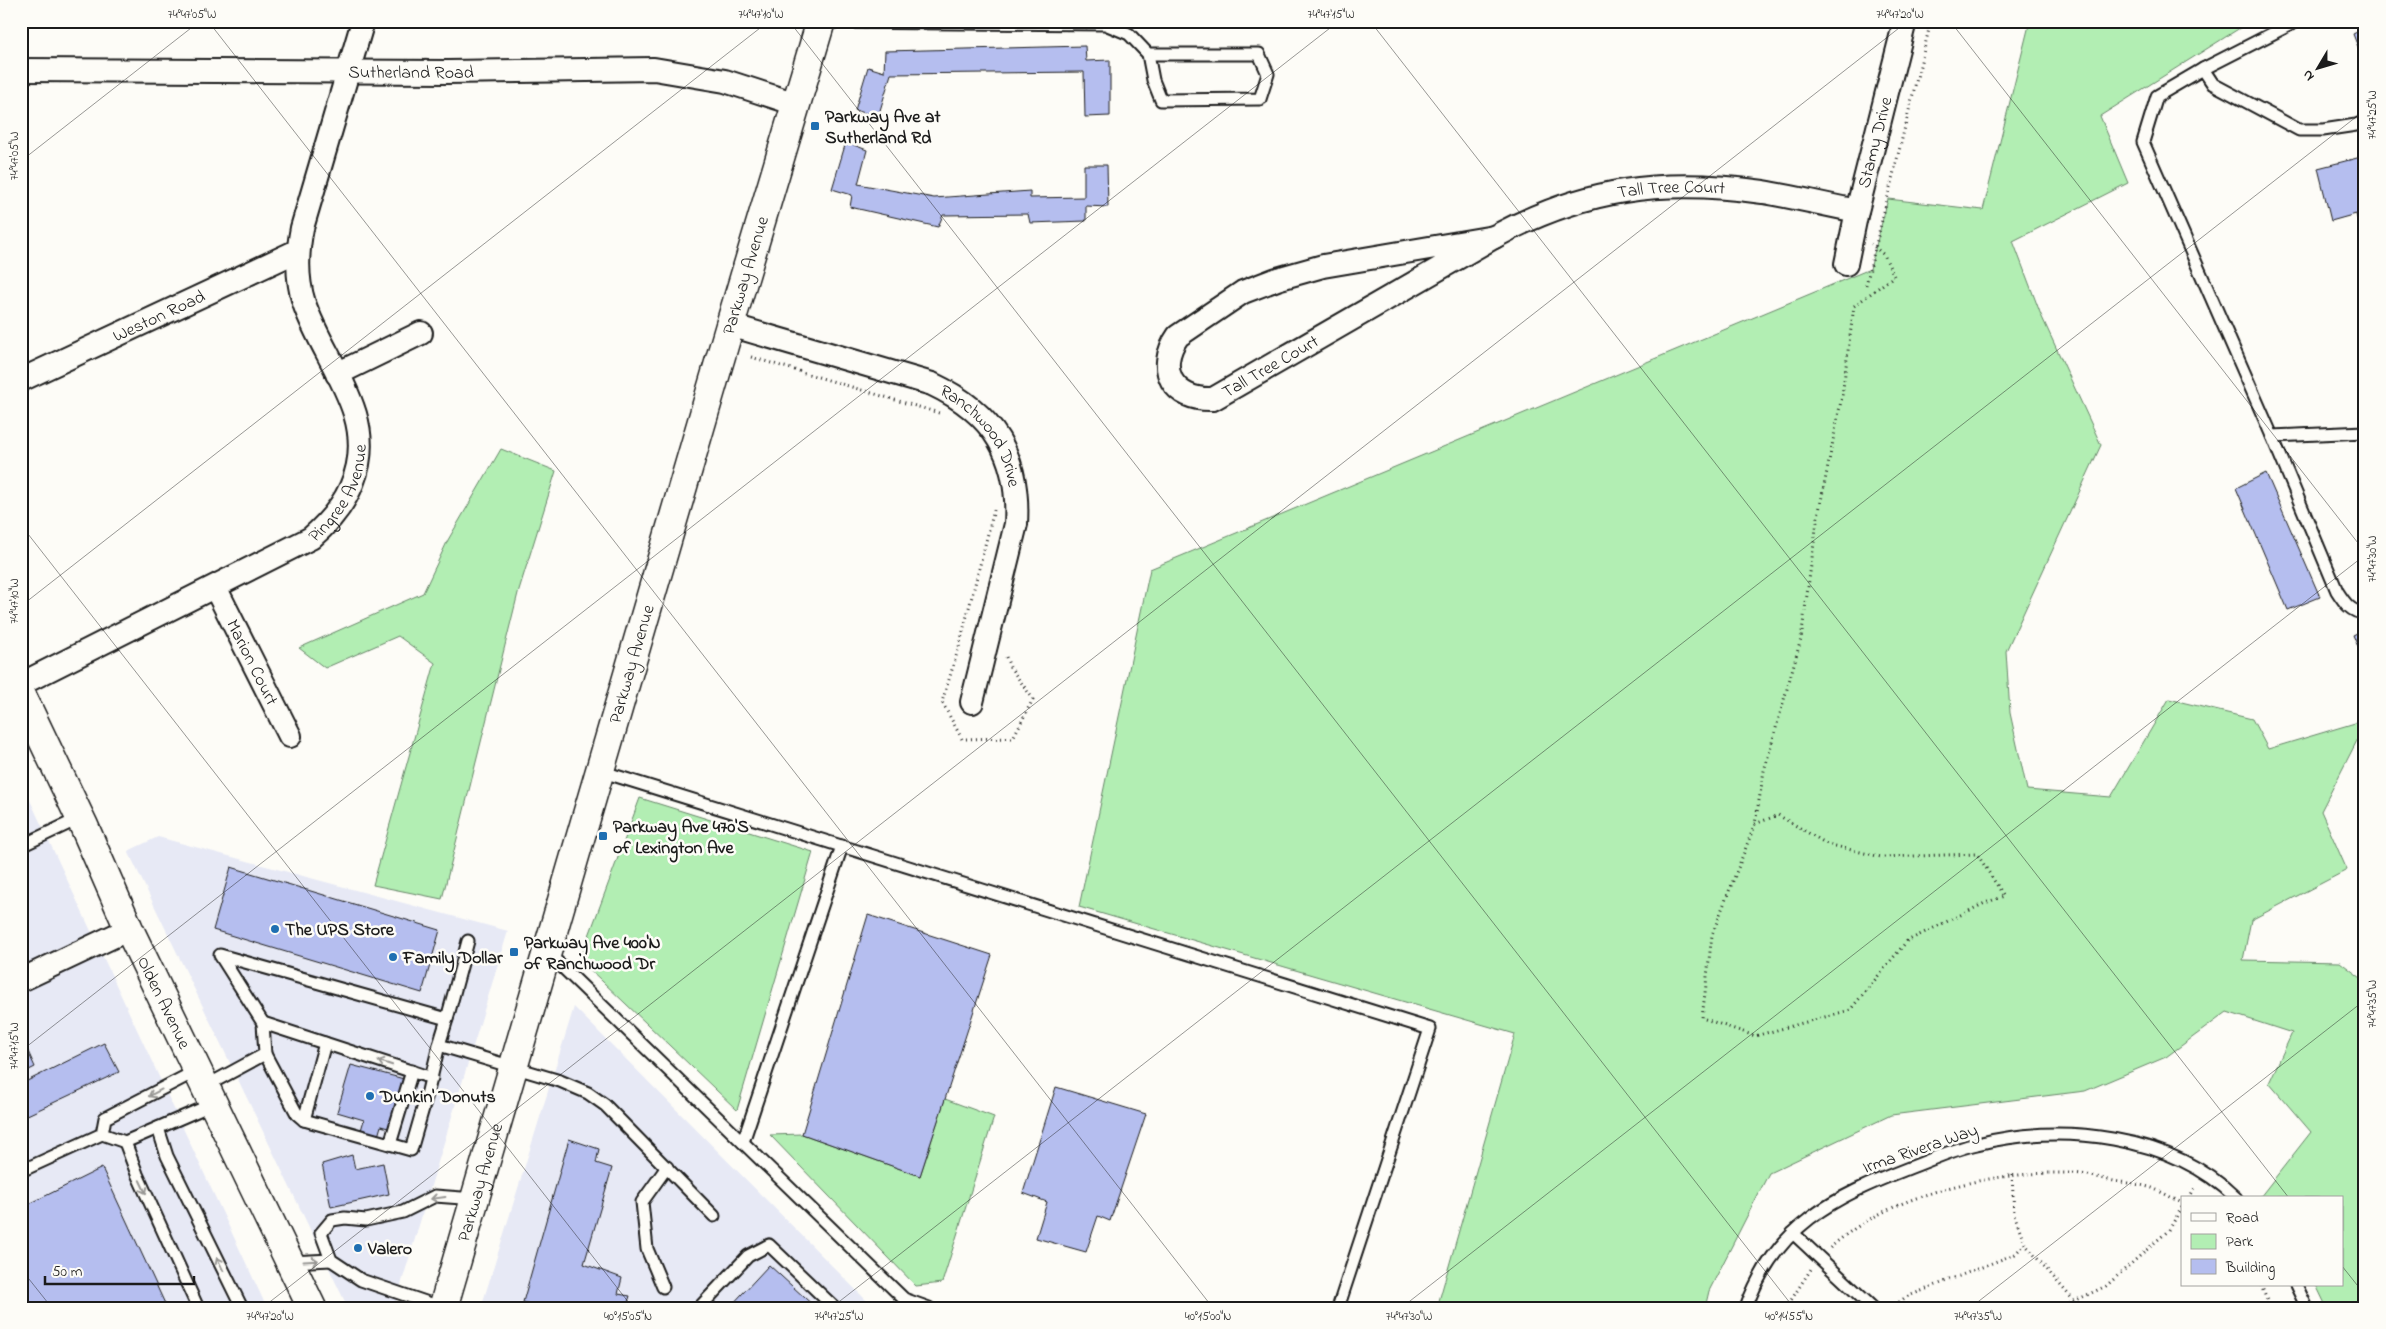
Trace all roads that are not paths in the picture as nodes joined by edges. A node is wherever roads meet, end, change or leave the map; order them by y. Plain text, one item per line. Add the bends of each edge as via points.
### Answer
1 (363, 21) edge
2 (1906, 21) edge
3 (2297, 21) edge
4 (820, 22) edge
5 (1148, 54) junction
6 (2203, 69) junction
7 (21, 70) edge
8 (348, 72) junction
9 (796, 104) junction
10 (2365, 121) edge
11 (1855, 220) junction
12 (1494, 237) junction
13 (297, 250) junction
14 (1846, 264) dead end
15 (730, 325) junction
16 (421, 333) dead end
17 (337, 374) junction
18 (21, 380) edge
19 (2365, 432) edge
20 (2272, 436) junction
21 (215, 587) junction
22 (2365, 613) edge
23 (22, 697) edge
24 (972, 702) dead end
25 (290, 736) dead end
26 (600, 770) junction
27 (80, 818) junction
28 (21, 846) edge
29 (842, 846) junction
30 (129, 929) junction
31 (468, 941) dead end
32 (547, 952) junction
33 (21, 980) edge
34 (447, 1019) junction
35 (263, 1023) junction
36 (325, 1043) junction
37 (439, 1045) junction
38 (265, 1054) junction
39 (514, 1068) junction
40 (412, 1071) junction
41 (432, 1078) junction
42 (206, 1087) junction
43 (304, 1120) junction
44 (158, 1128) junction
45 (102, 1134) junction
46 (125, 1142) junction
47 (743, 1142) junction
48 (390, 1144) junction
49 (667, 1167) junction
50 (21, 1170) edge
51 (2233, 1196) edge
52 (475, 1199) junction
53 (714, 1216) dead end
54 (1794, 1233) junction
55 (331, 1260) junction
56 (290, 1262) junction
57 (2296, 1286) edge
58 (663, 1287) dead end
59 (198, 1308) edge
60 (242, 1308) edge
61 (312, 1308) edge
62 (444, 1308) edge
63 (698, 1308) edge
64 (835, 1308) edge
65 (929, 1308) edge
66 (1338, 1308) edge
67 (1746, 1308) edge
68 (1873, 1308) edge
69 (2307, 1308) edge

1 - 8 street, Pingree Avenue
2 - 11 street, Stamy Drive
3 - 6 lane
4 - 5 lane via 1105,24 1128,34
4 - 9 main road, Parkway Avenue
5 - 5 lane via 1259,54 1268,74 1260,99 1161,100
6 - 10 lane via 2213,84 2299,130 2323,130
6 - 20 lane via 2157,96 2143,142
7 - 8 street, Sutherland Road
8 - 9 street, Sutherland Road via 654,69 725,81
8 - 13 street, Pingree Avenue
9 - 15 main road, Parkway Avenue
11 - 12 street, Tall Tree Court via 1764,192 1675,185 1590,196 1555,207
11 - 14 street, Stamy Drive
12 - 12 street, Tall Tree Court via 1323,266 1243,292 1178,336 1170,347 1168,373 1175,387 1186,396 1199,400 1213,399
13 - 17 street, Pingree Avenue via 298,278 304,303
13 - 18 street, Weston Road
15 - 24 street, Ranchwood Drive via 932,384 973,408 991,427 1006,452 1018,500 1016,524
15 - 26 main road, Parkway Avenue
16 - 17 street
17 - 21 street, Pingree Avenue via 355,413 359,436 359,457 345,501 330,522 311,538
19 - 20 lane
20 - 22 lane via 2337,591 2350,608
21 - 23 street, Pingree Avenue
21 - 25 street, Marion Court
23 - 27 main road, Olden Avenue
26 - 29 lane
26 - 32 main road, Parkway Avenue
27 - 28 lane
27 - 30 main road, Olden Avenue
29 - 47 lane
29 - 66 lane via 1430,1029
30 - 33 street
30 - 42 main road, Olden Avenue
31 - 34 lane
32 - 39 main road, Parkway Avenue
32 - 47 lane
34 - 35 lane via 220,955
34 - 37 lane
35 - 36 lane
35 - 38 lane
40 -> 36 lane
36 - 43 lane
37 - 39 lane
37 - 41 lane
38 - 42 lane
38 - 43 lane via 297,1114
39 - 49 lane via 588,1092
39 - 52 main road, Parkway Avenue
40 - 41 lane
40 - 48 lane
41 - 48 lane via 411,1150
42 - 44 lane
42 -> 45 lane via 105,1118
42 - 56 main road, Olden Avenue
43 - 48 lane
44 - 46 lane
60 -> 44 lane via 167,1156
45 - 46 lane
45 - 50 lane
46 -> 59 lane
47 - 65 lane via 904,1299
49 - 53 lane
49 - 58 lane via 642,1202 647,1249
51 - 54 lane, Irma Rivera Way via 2202,1172 2127,1141 2088,1135 2017,1137 1976,1144 1859,1187 1820,1210
52 -> 55 lane via 435,1196 403,1212 366,1220 332,1220 321,1234
52 - 62 main road, Parkway Avenue
54 - 67 lane, Irma Rivera Way via 1763,1272
54 - 68 lane
56 -> 55 lane
55 - 62 lane via 361,1280
56 - 61 main road, Olden Avenue
57 - 69 lane
63 - 64 lane via 748,1256 769,1245

